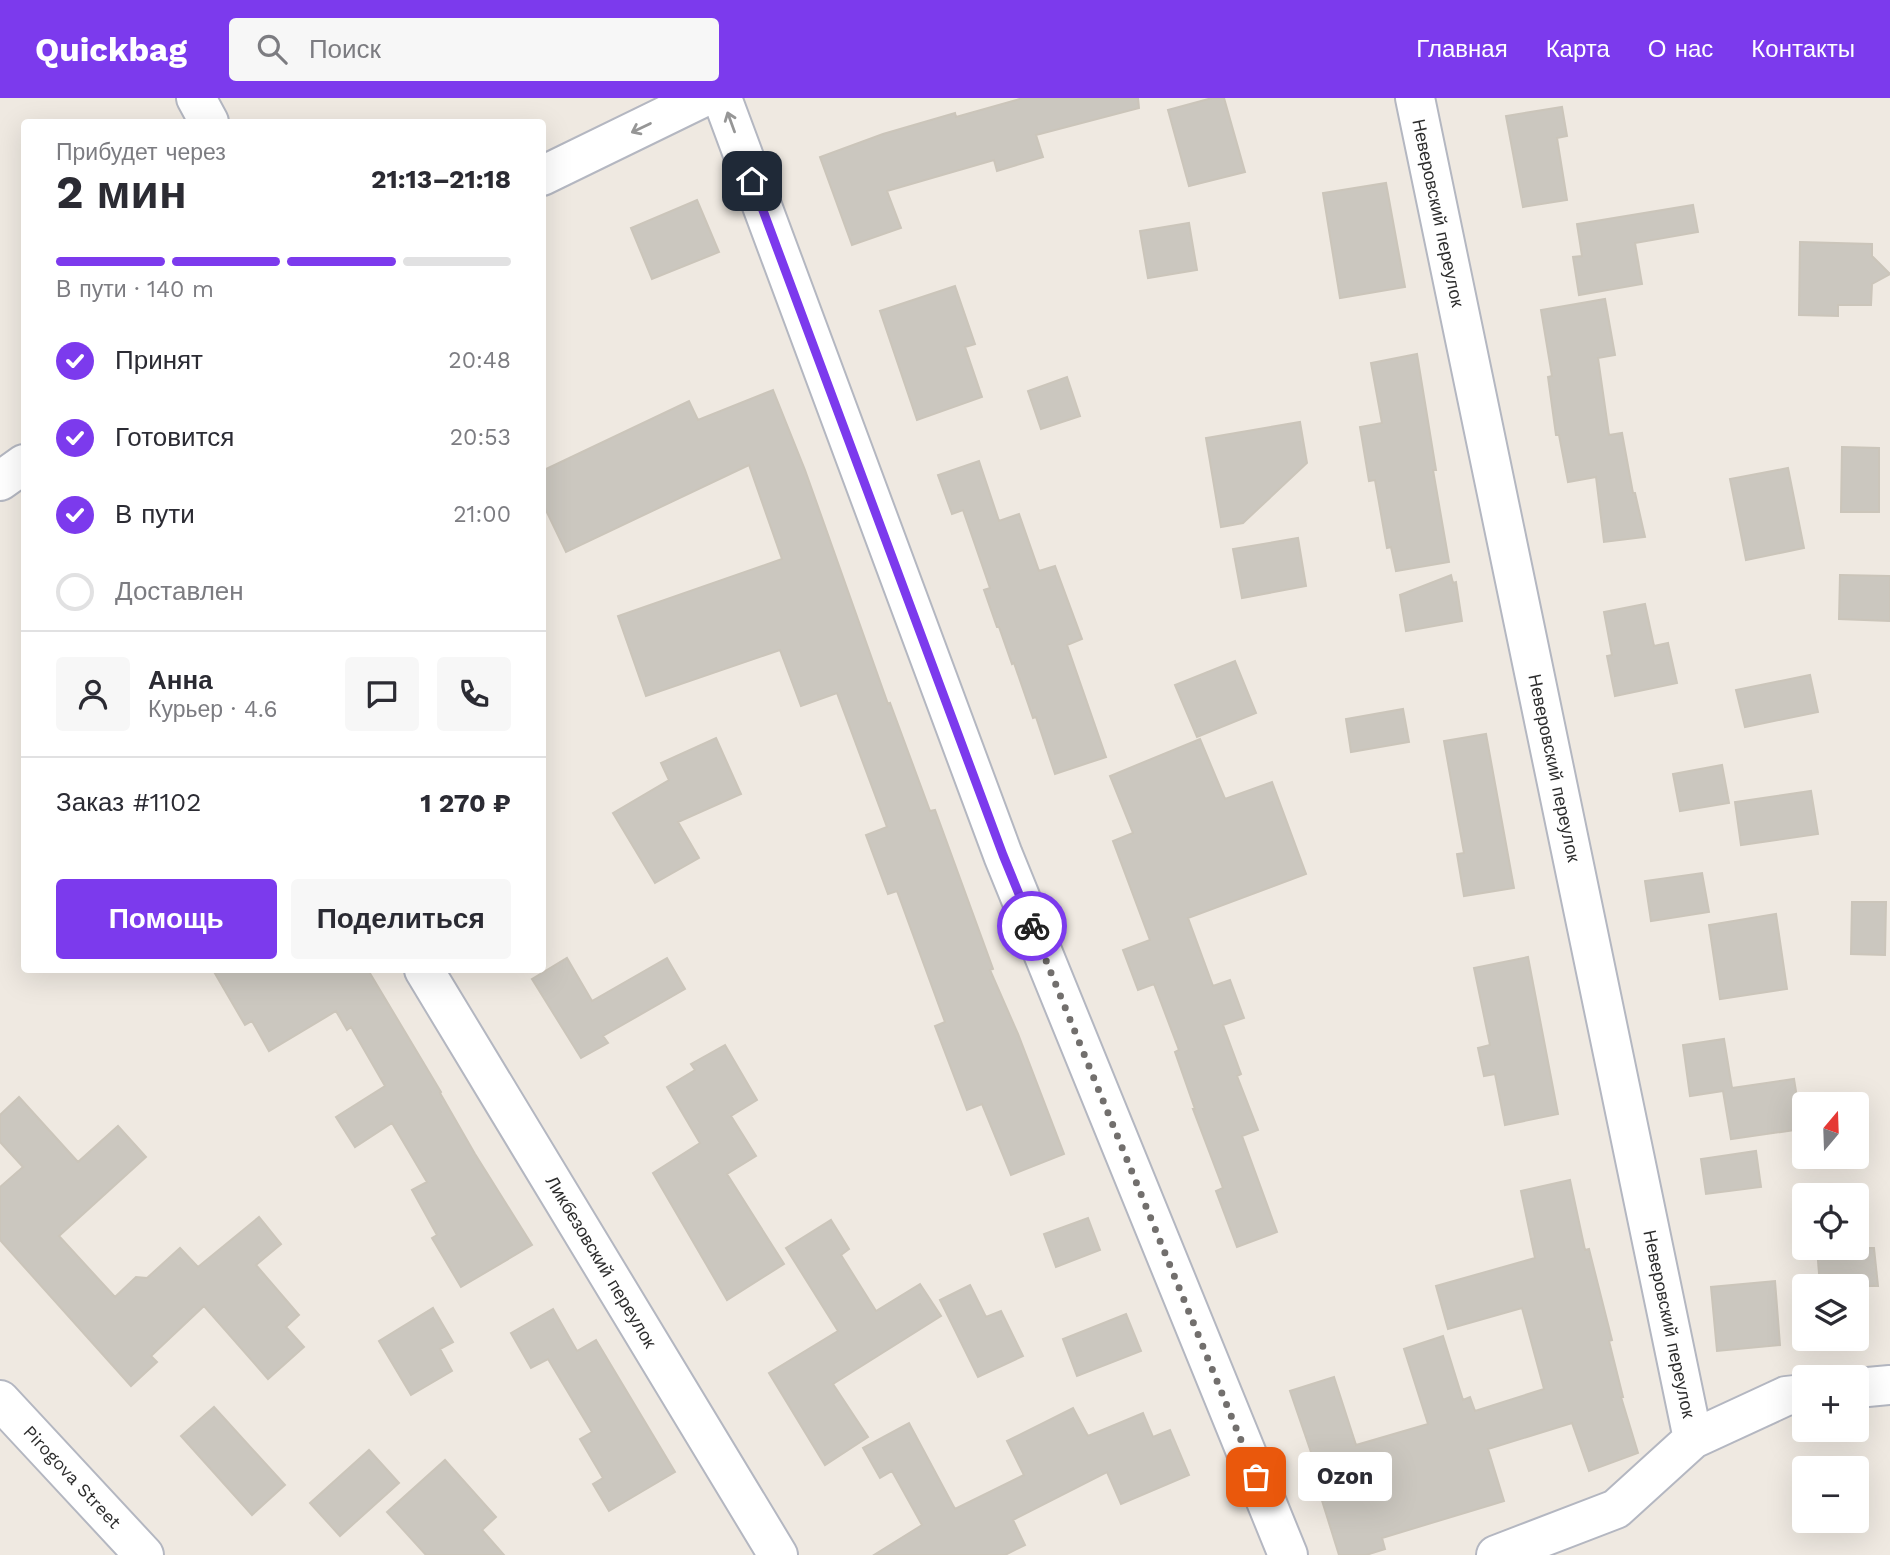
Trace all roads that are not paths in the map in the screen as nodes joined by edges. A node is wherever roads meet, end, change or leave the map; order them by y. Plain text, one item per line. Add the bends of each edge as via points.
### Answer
1 (196, 98) edge
2 (702, 98) edge
3 (722, 98) edge
4 (1415, 98) edge
5 (207, 119) edge
6 (546, 174) edge
7 (21, 466) edge
8 (0, 481) edge
9 (426, 973) edge
10 (1890, 1385) edge
11 (1869, 1387) edge
12 (1792, 1395) edge
13 (0, 1400) edge
14 (1693, 1439) junction
15 (144, 1555) edge
16 (778, 1555) edge
17 (1288, 1555) edge
18 (1496, 1555) edge

1 - 5 street
2 -> 6 street
17 -> 3 street via 1003,855
4 - 14 street, Неверовский переулок
7 - 8 street
9 - 16 street, Ликбезовский переулок
10 - 11 street
12 - 14 street
13 - 15 street, Pirogova Street
14 - 18 street via 1616,1508

